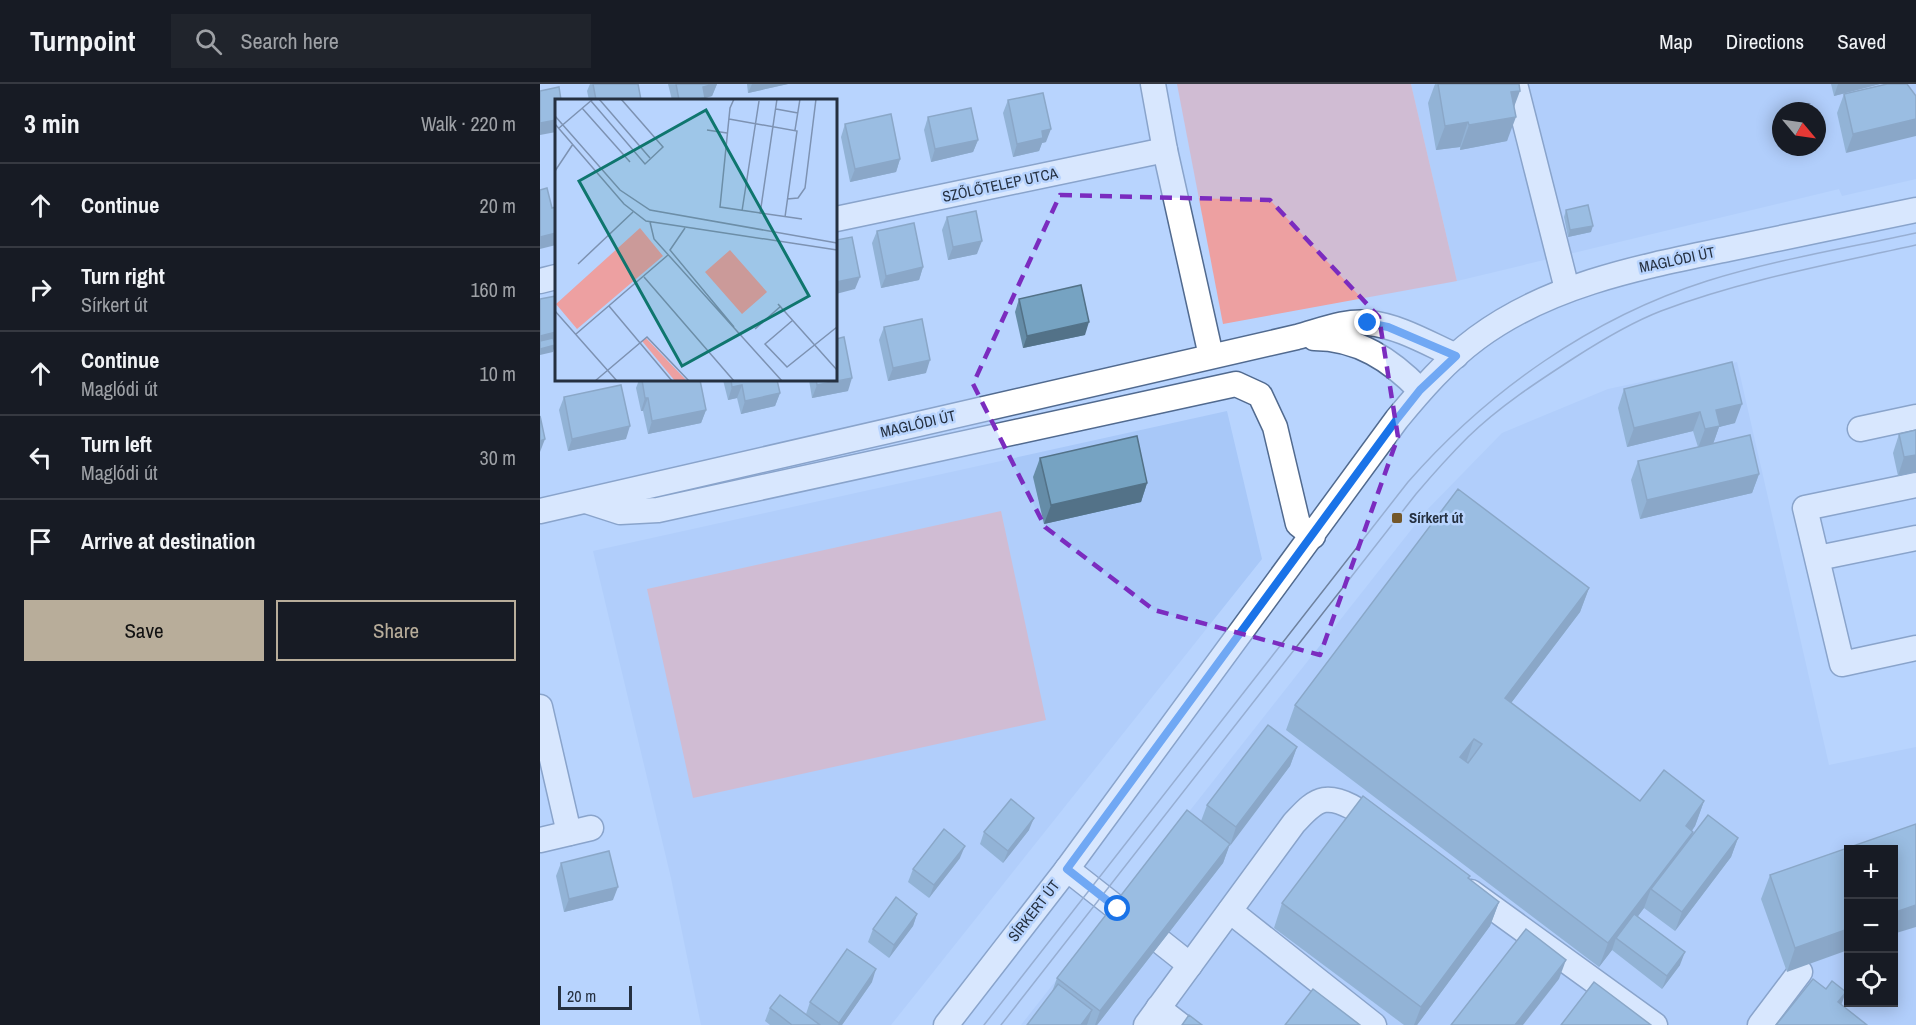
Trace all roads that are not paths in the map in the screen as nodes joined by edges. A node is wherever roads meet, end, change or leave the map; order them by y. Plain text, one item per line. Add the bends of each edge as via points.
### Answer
1 (1153, 84) edge
2 (1515, 84) edge
3 (1166, 150) junction
4 (1916, 210) edge
5 (837, 219) edge
6 (555, 278) edge
7 (540, 281) edge
8 (1568, 289) junction
9 (1297, 337) junction
10 (1211, 356) junction
11 (1456, 356) junction
12 (1420, 390) junction
13 (1916, 417) edge
14 (1860, 429) dead end
15 (1916, 485) edge
16 (585, 501) junction
17 (540, 511) edge
18 (1313, 536) junction
19 (1916, 538) edge
20 (1818, 558) junction
21 (1916, 648) edge
22 (540, 707) edge
23 (1395, 837) edge
24 (540, 840) edge
25 (1067, 869) junction
26 (1452, 878) edge
27 (1118, 909) edge
28 (1230, 911) junction
29 (1161, 942) edge
30 (1190, 964) junction
31 (1800, 972) dead end
32 (1152, 1017) edge
33 (946, 1025) edge
34 (1180, 1025) edge
35 (1374, 1025) edge
36 (1655, 1025) edge
37 (1760, 1025) edge

1 - 3 street
2 - 8 street
3 - 5 street, SZŐLŐTELEP UTCA
3 - 10 street
4 - 8 street, MAGLÓDI ÚT via 1642,267
6 - 7 street
8 - 11 street, MAGLÓDI ÚT via 1503,321
9 - 10 street, MAGLÓDI ÚT
9 - 11 street, MAGLÓDI ÚT via 1347,324 1368,323 1388,327
9 - 12 street, MAGLÓDI ÚT via 1353,343 1392,364
10 - 16 street, MAGLÓDI ÚT
11 - 12 street, MAGLÓDI ÚT
12 - 18 street, SÍRKERT ÚT
13 - 14 street
15 - 20 street via 1805,508
16 - 17 street, MAGLÓDI ÚT
16 - 18 street via 620,512 658,510 1236,384 1260,395 1275,427 1298,524
18 - 25 street, SÍRKERT ÚT
19 - 20 street
20 - 21 street via 1842,664
22 - 24 street via 580,831
23 - 28 street via 1356,808 1324,800 1294,823
25 - 27 street
25 - 33 street, SÍRKERT ÚT
26 - 36 street
28 - 30 street
28 - 35 street
29 - 30 street
30 - 32 street
31 - 37 street
32 - 34 street

